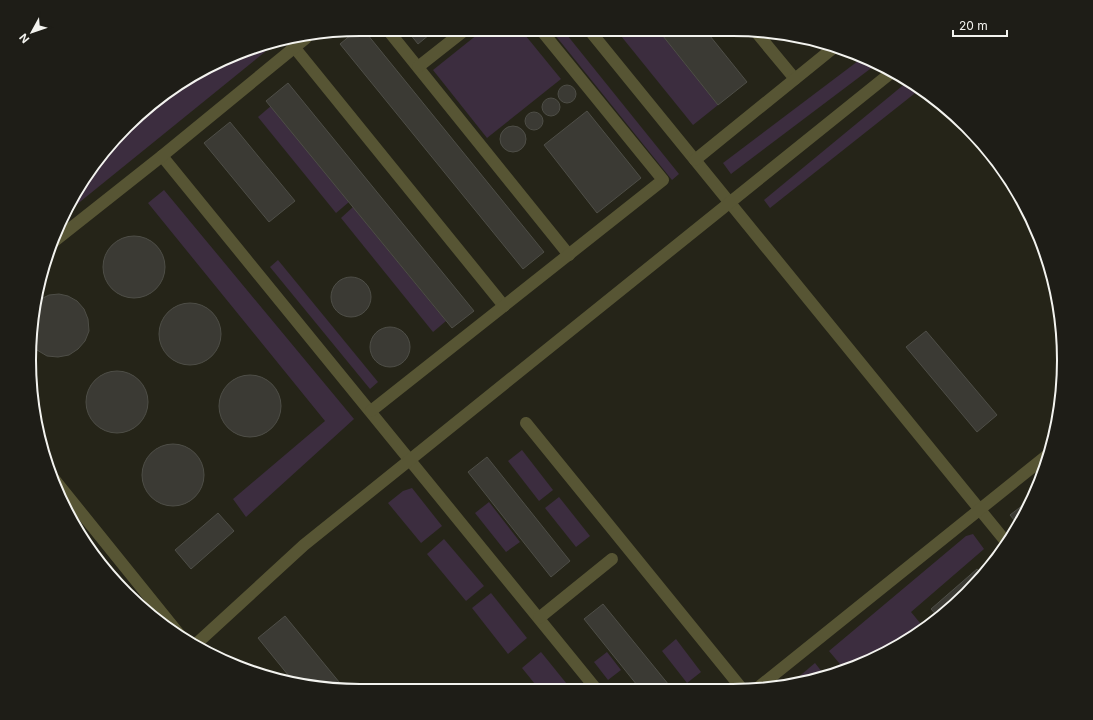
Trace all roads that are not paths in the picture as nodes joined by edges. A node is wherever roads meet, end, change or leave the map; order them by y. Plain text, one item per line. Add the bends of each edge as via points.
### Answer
1 (393, 36) edge
2 (457, 36) edge
3 (546, 36) edge
4 (594, 36) edge
5 (761, 38) edge
6 (302, 41) edge
7 (294, 47) junction
8 (830, 51) edge
9 (418, 67) junction
10 (888, 75) edge
11 (794, 79) junction
12 (162, 156) junction
13 (695, 160) junction
14 (729, 203) junction
15 (61, 236) edge
16 (569, 255) junction
17 (504, 306) junction
18 (371, 411) junction
19 (526, 423) dead end
20 (410, 460) junction
21 (1041, 460) edge
22 (64, 492) edge
23 (979, 509) junction
24 (1003, 538) edge
25 (612, 559) dead end
26 (539, 618) junction
27 (168, 621) edge
28 (199, 641) edge
29 (765, 682) edge
30 (592, 684) edge
31 (738, 684) edge

1 - 9 lane
2 - 9 lane
3 - 16 lane via 663,180
4 - 13 lane
5 - 11 lane
6 - 7 lane
7 - 12 lane
7 - 17 lane
8 - 11 lane
9 - 16 lane
10 - 14 lane
11 - 13 lane
12 - 15 lane
12 - 18 lane
13 - 14 lane
14 - 20 lane
14 - 23 lane
16 - 17 lane
17 - 18 lane
18 - 20 lane
19 - 31 lane
20 - 26 lane
20 - 28 lane via 304,545
21 - 23 lane
22 - 27 lane
23 - 24 lane
23 - 29 lane
25 - 26 lane
26 - 30 lane

